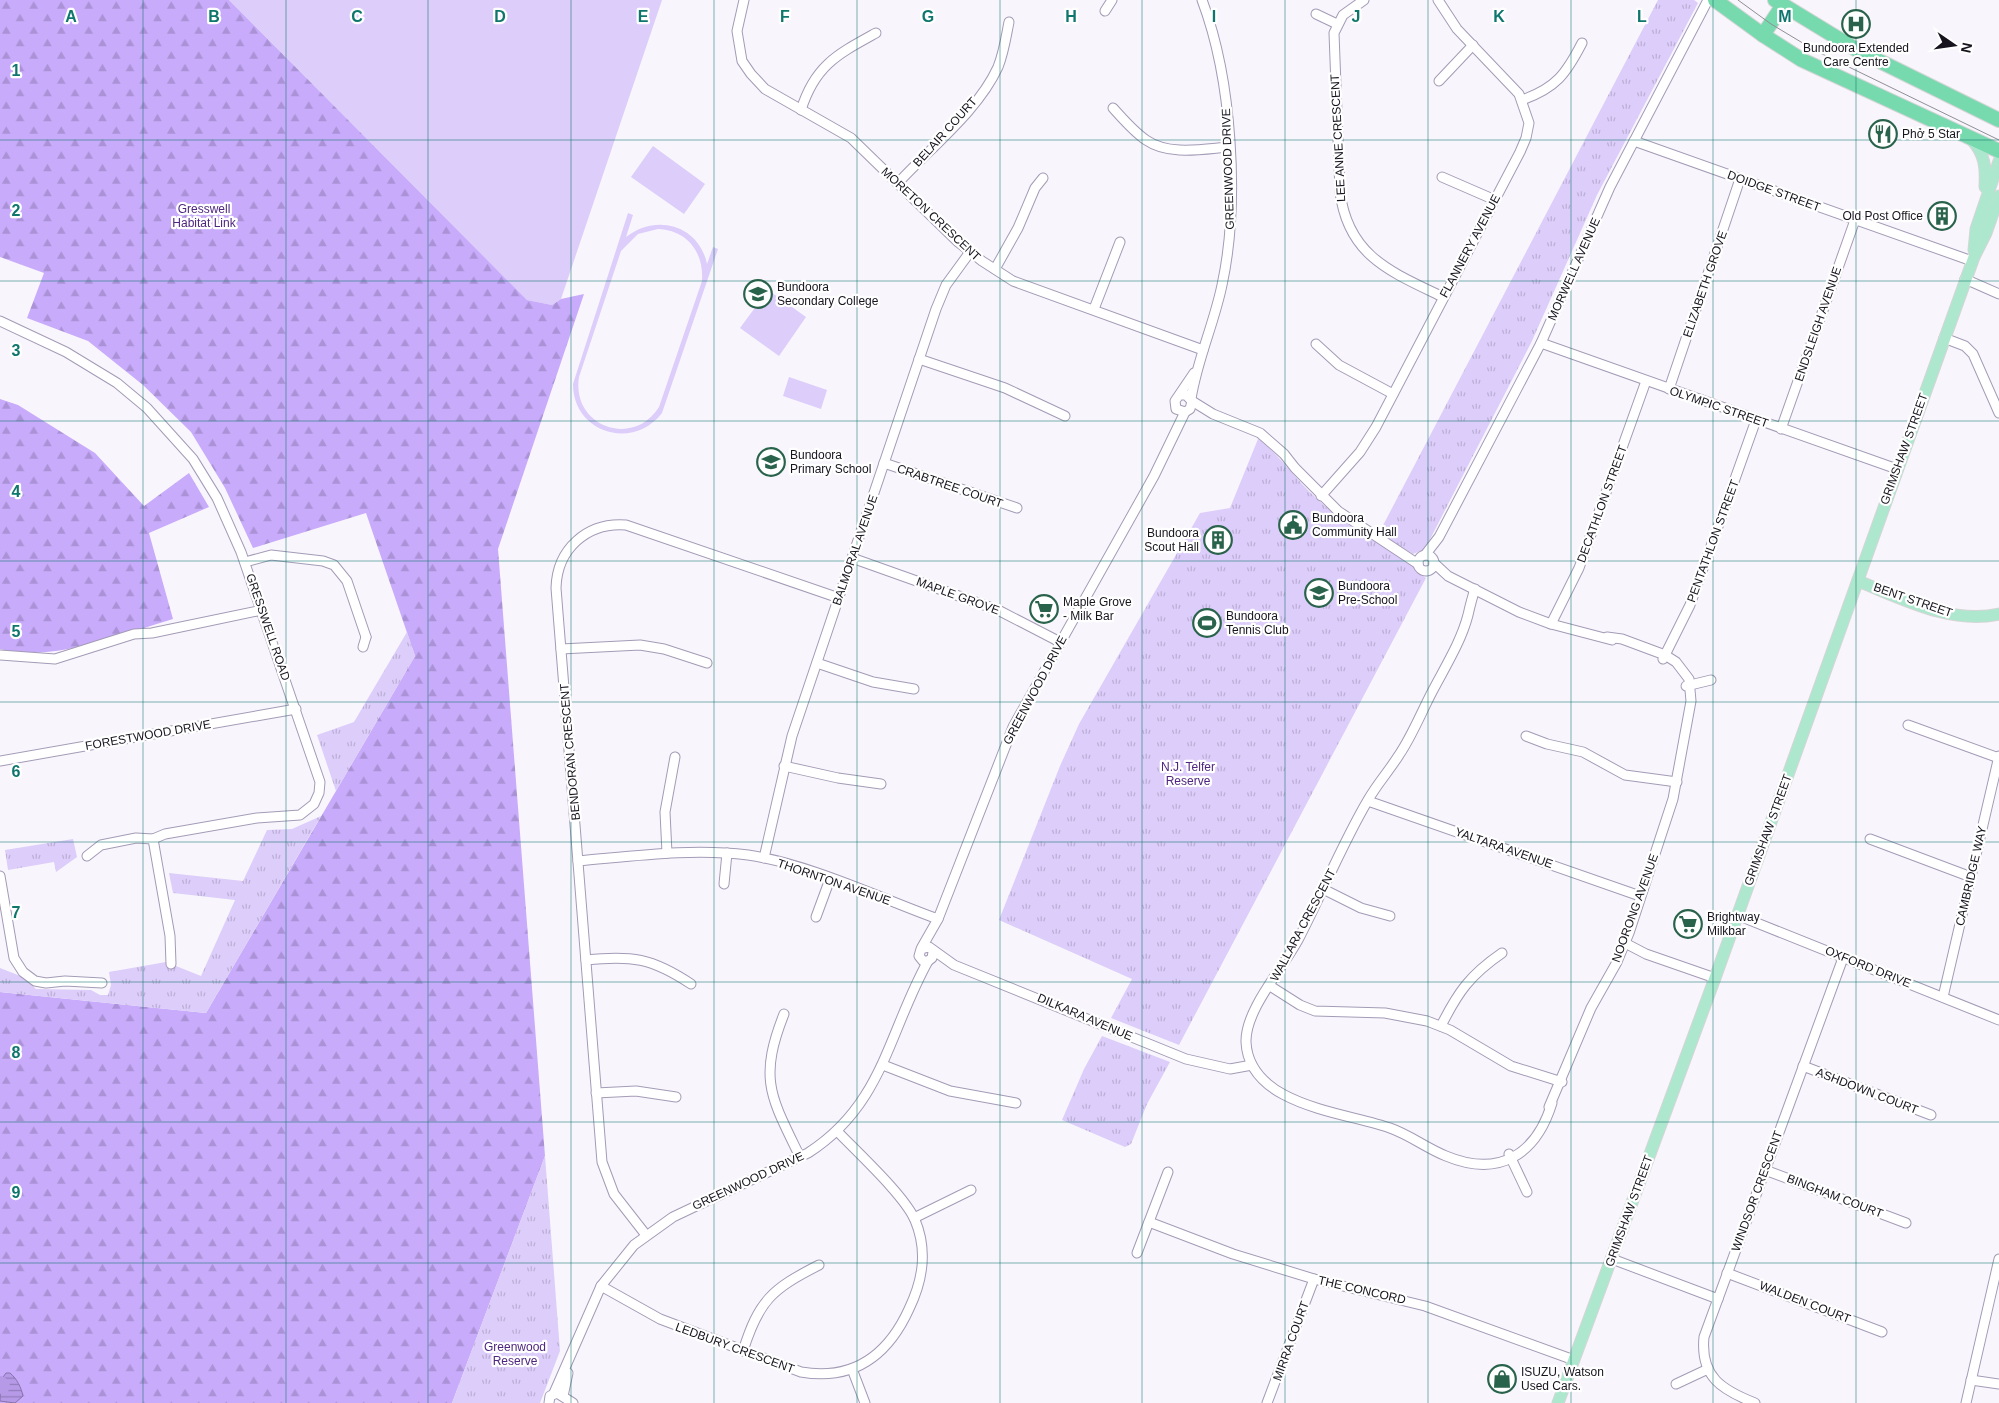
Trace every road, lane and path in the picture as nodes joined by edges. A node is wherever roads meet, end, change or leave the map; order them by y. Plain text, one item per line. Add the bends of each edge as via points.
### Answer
1 (744, 0) edge
2 (1112, 0) edge
3 (1202, 0) edge
4 (1364, 0) edge
5 (1438, 0) edge
6 (1708, 0) edge
7 (1715, 0) edge
8 (1779, 3) edge
9 (1105, 11) dead end
10 (1316, 14) dead end
11 (1009, 22) dead end
12 (1337, 24) junction
13 (876, 33) dead end
14 (1763, 36) junction
15 (1582, 43) dead end
16 (1473, 45) junction
17 (1439, 81) dead end
18 (1522, 100) junction
19 (1113, 108) dead end
20 (801, 110) junction
21 (1999, 120) edge
22 (1969, 138) junction
23 (1634, 141) junction
24 (1229, 147) junction
25 (1999, 151) edge
26 (1999, 160) edge
27 (1442, 177) dead end
28 (1043, 178) dead end
29 (1740, 179) junction
30 (898, 183) junction
31 (1999, 196) edge
32 (1985, 199) junction
33 (1495, 200) junction
34 (1855, 220) junction
35 (1120, 242) dead end
36 (970, 252) junction
37 (1973, 259) junction
38 (995, 269) junction
39 (1965, 280) junction
40 (1999, 294) edge
41 (1443, 297) junction
42 (1094, 309) junction
43 (0, 321) edge
44 (1944, 338) junction
45 (1541, 343) junction
46 (1316, 344) dead end
47 (1203, 350) junction
48 (919, 359) junction
49 (1197, 367) junction
50 (1646, 381) junction
51 (1669, 389) junction
52 (1393, 394) junction
53 (1181, 395) junction
54 (1192, 400) junction
55 (1183, 411) junction
56 (1999, 413) edge
57 (1213, 414) junction
58 (1065, 416) dead end
59 (1756, 420) junction
60 (1781, 429) junction
61 (884, 463) junction
62 (1897, 469) junction
63 (1321, 496) junction
64 (1017, 508) dead end
65 (852, 558) junction
66 (1427, 561) junction
67 (245, 562) junction
68 (1858, 581) junction
69 (1478, 591) junction
70 (839, 598) junction
71 (262, 610) junction
72 (1999, 614) edge
73 (1551, 624) junction
74 (1060, 642) junction
75 (363, 647) dead end
76 (561, 649) junction
77 (0, 655) edge
78 (1664, 657) junction
79 (707, 662) dead end
80 (817, 663) junction
81 (1711, 680) dead end
82 (1688, 686) junction
83 (914, 689) dead end
84 (296, 710) junction
85 (1908, 725) dead end
86 (1526, 736) dead end
87 (675, 757) dead end
88 (1999, 757) edge
89 (0, 761) edge
90 (784, 766) junction
91 (1677, 782) junction
92 (881, 784) dead end
93 (1368, 800) junction
94 (153, 839) junction
95 (1870, 839) dead end
96 (667, 853) junction
97 (727, 853) junction
98 (87, 856) dead end
99 (764, 858) junction
100 (578, 861) junction
101 (0, 876) edge
102 (1971, 877) junction
103 (830, 879) junction
104 (724, 884) dead end
105 (1323, 890) junction
106 (1640, 896) junction
107 (1737, 915) junction
108 (1390, 916) dead end
109 (816, 917) dead end
110 (938, 919) junction
111 (1624, 946) junction
112 (922, 947) junction
113 (1502, 953) dead end
114 (919, 956) junction
115 (930, 956) junction
116 (1843, 958) junction
117 (586, 960) junction
118 (171, 964) dead end
119 (1715, 978) junction
120 (102, 983) dead end
121 (691, 984) dead end
122 (1270, 986) junction
123 (912, 990) junction
124 (1943, 997) junction
125 (784, 1014) dead end
126 (1999, 1020) edge
127 (1441, 1026) junction
128 (1251, 1062) junction
129 (883, 1065) junction
130 (1803, 1066) junction
131 (1562, 1082) junction
132 (596, 1093) junction
133 (676, 1097) dead end
134 (1016, 1103) dead end
135 (1931, 1115) dead end
136 (837, 1131) junction
137 (1510, 1156) junction
138 (800, 1157) junction
139 (1765, 1170) junction
140 (1168, 1172) dead end
141 (971, 1190) dead end
142 (1527, 1192) dead end
143 (914, 1218) junction
144 (1149, 1222) junction
145 (1906, 1223) dead end
146 (646, 1235) junction
147 (1137, 1253) dead end
148 (1612, 1259) junction
149 (1999, 1259) edge
150 (819, 1265) dead end
151 (1728, 1273) junction
152 (1314, 1279) junction
153 (601, 1286) junction
154 (1718, 1299) junction
155 (1882, 1332) dead end
156 (743, 1351) junction
157 (1574, 1360) junction
158 (852, 1369) junction
159 (1708, 1369) junction
160 (1972, 1377) junction
161 (1999, 1383) edge
162 (1676, 1384) dead end
163 (561, 1398) edge
164 (549, 1403) edge
165 (573, 1403) edge
166 (865, 1403) edge
167 (1267, 1403) edge
168 (1558, 1403) edge
169 (1755, 1403) edge
170 (1966, 1403) edge

1 - 20 street, MORETON CRESCENT via 737,31 742,61 765,89
2 - 9 street
3 - 24 street, GREENWOOD DRIVE via 1220,61
4 - 12 street via 1348,10
5 - 16 street, FLANNERY AVENUE via 1457,29
6 - 23 street, MORWELL AVENUE
7 - 14 highway
8 - 14 highway
8 - 21 highway via 1857,50
10 - 12 street
11 - 30 street, BELAIR COURT via 1002,55 993,75 963,116
12 - 41 street, LEE ANNE CRESCENT via 1334,44 1340,192 1347,224 1375,261
13 - 20 street via 836,55 819,70 807,90
14 - 22 highway via 1810,64
15 - 18 street via 1557,82
16 - 17 street
16 - 18 street, FLANNERY AVENUE
18 - 33 street, FLANNERY AVENUE via 1529,123 1526,138
19 - 24 street via 1146,141 1161,147 1188,150
20 - 30 street, MORETON CRESCENT via 851,138
22 - 25 highway
22 - 32 main road via 1984,158
23 - 29 street, DOIDGE STREET
23 - 45 street, MORWELL AVENUE via 1610,187
24 - 47 street, GREENWOOD DRIVE via 1229,246 1219,300
26 - 32 main road, GRIMSHAW STREET
27 - 33 street
28 - 38 street via 1034,188 1018,228
29 - 34 street, DOIDGE STREET
29 - 51 street, ELIZABETH GROVE
30 - 36 street, MORETON CRESCENT
31 - 37 main road, GRIMSHAW STREET
32 - 37 main road, GRIMSHAW STREET via 1976,229
33 - 41 street, FLANNERY AVENUE
34 - 37 street, DOIDGE STREET
34 - 60 street, ENDSLEIGH AVENUE
35 - 42 street
36 - 38 street, MORETON CRESCENT
36 - 48 street, BALMORAL AVENUE via 941,296
37 - 39 main road, GRIMSHAW STREET
38 - 42 street, MORETON CRESCENT via 1013,281
39 - 40 street
39 - 44 main road, GRIMSHAW STREET
41 - 52 street, FLANNERY AVENUE
42 - 47 street, MORETON CRESCENT
43 - 67 street, GRESSWELL ROAD via 86,363 147,408 187,452 205,478 225,514
44 - 56 street via 1965,346 1973,354
44 - 62 main road, GRIMSHAW STREET
45 - 50 street, OLYMPIC STREET
45 - 66 street, MORWELL AVENUE
46 - 52 street via 1332,361
47 - 49 street, GREENWOOD DRIVE
48 - 58 street via 1005,388
48 - 61 street, BALMORAL AVENUE
49 - 53 street, GREENWOOD DRIVE
49 - 54 street, GREENWOOD DRIVE
50 - 51 street, OLYMPIC STREET
50 - 73 street, DECATHLON STREET via 1579,568
51 - 59 street, OLYMPIC STREET
52 - 63 street, FLANNERY AVENUE via 1360,452
53 - 54 street
53 - 55 street, GREENWOOD DRIVE via 1175,401
54 - 55 street, GREENWOOD DRIVE
54 - 57 street
55 - 57 street
55 - 74 street, GREENWOOD DRIVE via 1154,476
57 - 63 street via 1251,428 1268,439
59 - 60 street, OLYMPIC STREET
59 - 78 street, PENTATHLON STREET via 1690,605
60 - 62 street, OLYMPIC STREET
61 - 64 street, CRABTREE COURT
61 - 65 street, BALMORAL AVENUE
62 - 68 main road, GRIMSHAW STREET
63 - 66 street via 1364,530 1405,554
65 - 70 street, BALMORAL AVENUE
65 - 74 street, MAPLE GROVE via 998,610
66 - 69 street
67 - 71 street, GRESSWELL ROAD
67 - 75 street via 271,555 334,565 347,581 369,638
68 - 72 main road, BENT STREET via 1955,616
68 - 107 main road, GRIMSHAW STREET
69 - 73 street
69 - 93 street, WALLARA CRESCENT via 1457,643 1406,744
70 - 76 street, BENDORAN CRESCENT via 641,528 619,524 603,526 586,533 574,543 558,570 556,588
70 - 80 street, BALMORAL AVENUE
71 - 77 street via 134,634 55,659
71 - 84 street, GRESSWELL ROAD
73 - 78 street via 1622,639
74 - 110 street, GREENWOOD DRIVE via 1007,739
76 - 79 street via 640,645
76 - 100 street, BENDORAN CRESCENT
78 - 82 street via 1682,666
80 - 83 street via 873,682
80 - 90 street, BALMORAL AVENUE
81 - 82 street
82 - 91 street, NOORONG AVENUE via 1691,701
84 - 89 street, FORESTWOOD DRIVE
84 - 94 street, GRESSWELL ROAD via 320,782 317,798 309,810 295,816 257,818 165,834
85 - 88 street
86 - 91 street via 1583,752 1625,775
87 - 96 street via 665,812
88 - 102 street, CAMBRIDGE WAY
90 - 92 street
90 - 99 street, BALMORAL AVENUE
91 - 106 street, NOORONG AVENUE
93 - 105 street, WALLARA CRESCENT
93 - 106 street, YALTARA AVENUE
94 - 98 street, GRESSWELL ROAD via 136,838 101,844
94 - 118 street via 170,936
95 - 102 street
96 - 97 street, THORNTON AVENUE
96 - 100 street, THORNTON AVENUE
97 - 99 street, THORNTON AVENUE
97 - 104 street
99 - 103 street, THORNTON AVENUE
100 - 117 street, BENDORAN CRESCENT
101 - 120 street via 14,958 23,972 35,981 46,983
102 - 124 street, CAMBRIDGE WAY
103 - 109 street
103 - 110 street, THORNTON AVENUE
105 - 108 street via 1361,908
105 - 122 street, WALLARA CRESCENT
106 - 111 street, NOORONG AVENUE
107 - 116 street, OXFORD DRIVE
107 - 119 main road, GRIMSHAW STREET
110 - 112 street, GREENWOOD DRIVE
110 - 115 street, GREENWOOD DRIVE
111 - 119 street
111 - 131 street, NOORONG AVENUE via 1591,1008
112 - 114 street
112 - 115 street via 927,947
113 - 127 street via 1464,984
114 - 115 street via 923,961
114 - 123 street, GREENWOOD DRIVE
115 - 123 street, GREENWOOD DRIVE
115 - 128 street, DILKARA AVENUE via 1186,1059 1217,1067
116 - 124 street, OXFORD DRIVE
116 - 130 street, WINDSOR CRESCENT
117 - 121 street via 625,957 647,960
117 - 132 street, BENDORAN CRESCENT
119 - 148 main road, GRIMSHAW STREET
122 - 127 street via 1315,1011 1402,1015
122 - 128 street, WALLARA CRESCENT via 1248,1027 1246,1043
123 - 129 street, GREENWOOD DRIVE
124 - 126 street, OXFORD DRIVE
125 - 138 street via 772,1046 769,1074 776,1103
127 - 131 street via 1512,1066
128 - 137 street via 1267,1084 1302,1103 1332,1114 1393,1129 1427,1145 1470,1159
129 - 134 street via 950,1091
129 - 136 street, GREENWOOD DRIVE via 859,1107
130 - 135 street, ASHDOWN COURT
130 - 139 street, WINDSOR CRESCENT
131 - 137 street, NOORONG AVENUE via 1532,1136
132 - 133 street via 636,1091
132 - 146 street, BENDORAN CRESCENT via 606,1176 620,1204
136 - 138 street, GREENWOOD DRIVE
136 - 143 street, LEDBURY CRESCENT
137 - 142 street
138 - 146 street, GREENWOOD DRIVE via 673,1217
139 - 145 street, BINGHAM COURT
139 - 151 street, WINDSOR CRESCENT
140 - 144 street
141 - 143 street
143 - 158 street, LEDBURY CRESCENT via 923,1254 915,1297 892,1340 875,1356
144 - 147 street
144 - 152 street, THE CONCORD via 1233,1254
146 - 153 street, GREENWOOD DRIVE via 623,1256
148 - 154 street
148 - 157 main road, GRIMSHAW STREET
149 - 160 street
150 - 156 street via 784,1284 768,1298 755,1317
151 - 154 street, WINDSOR CRESCENT
151 - 155 street, WALDEN COURT
152 - 157 street, THE CONCORD via 1425,1306
152 - 167 street, MIRRA COURT
153 - 156 street, LEDBURY CRESCENT via 660,1319
153 - 163 street, GREENWOOD DRIVE via 570,1361
154 - 159 street, WINDSOR CRESCENT via 1704,1337
156 - 158 street, LEDBURY CRESCENT via 807,1373 826,1374
157 - 168 main road, GRIMSHAW STREET
158 - 166 street
159 - 162 street
159 - 169 street, WINDSOR CRESCENT via 1726,1391
160 - 161 street
160 - 170 street
163 - 164 street, GREENWOOD DRIVE via 550,1396
163 - 165 street

